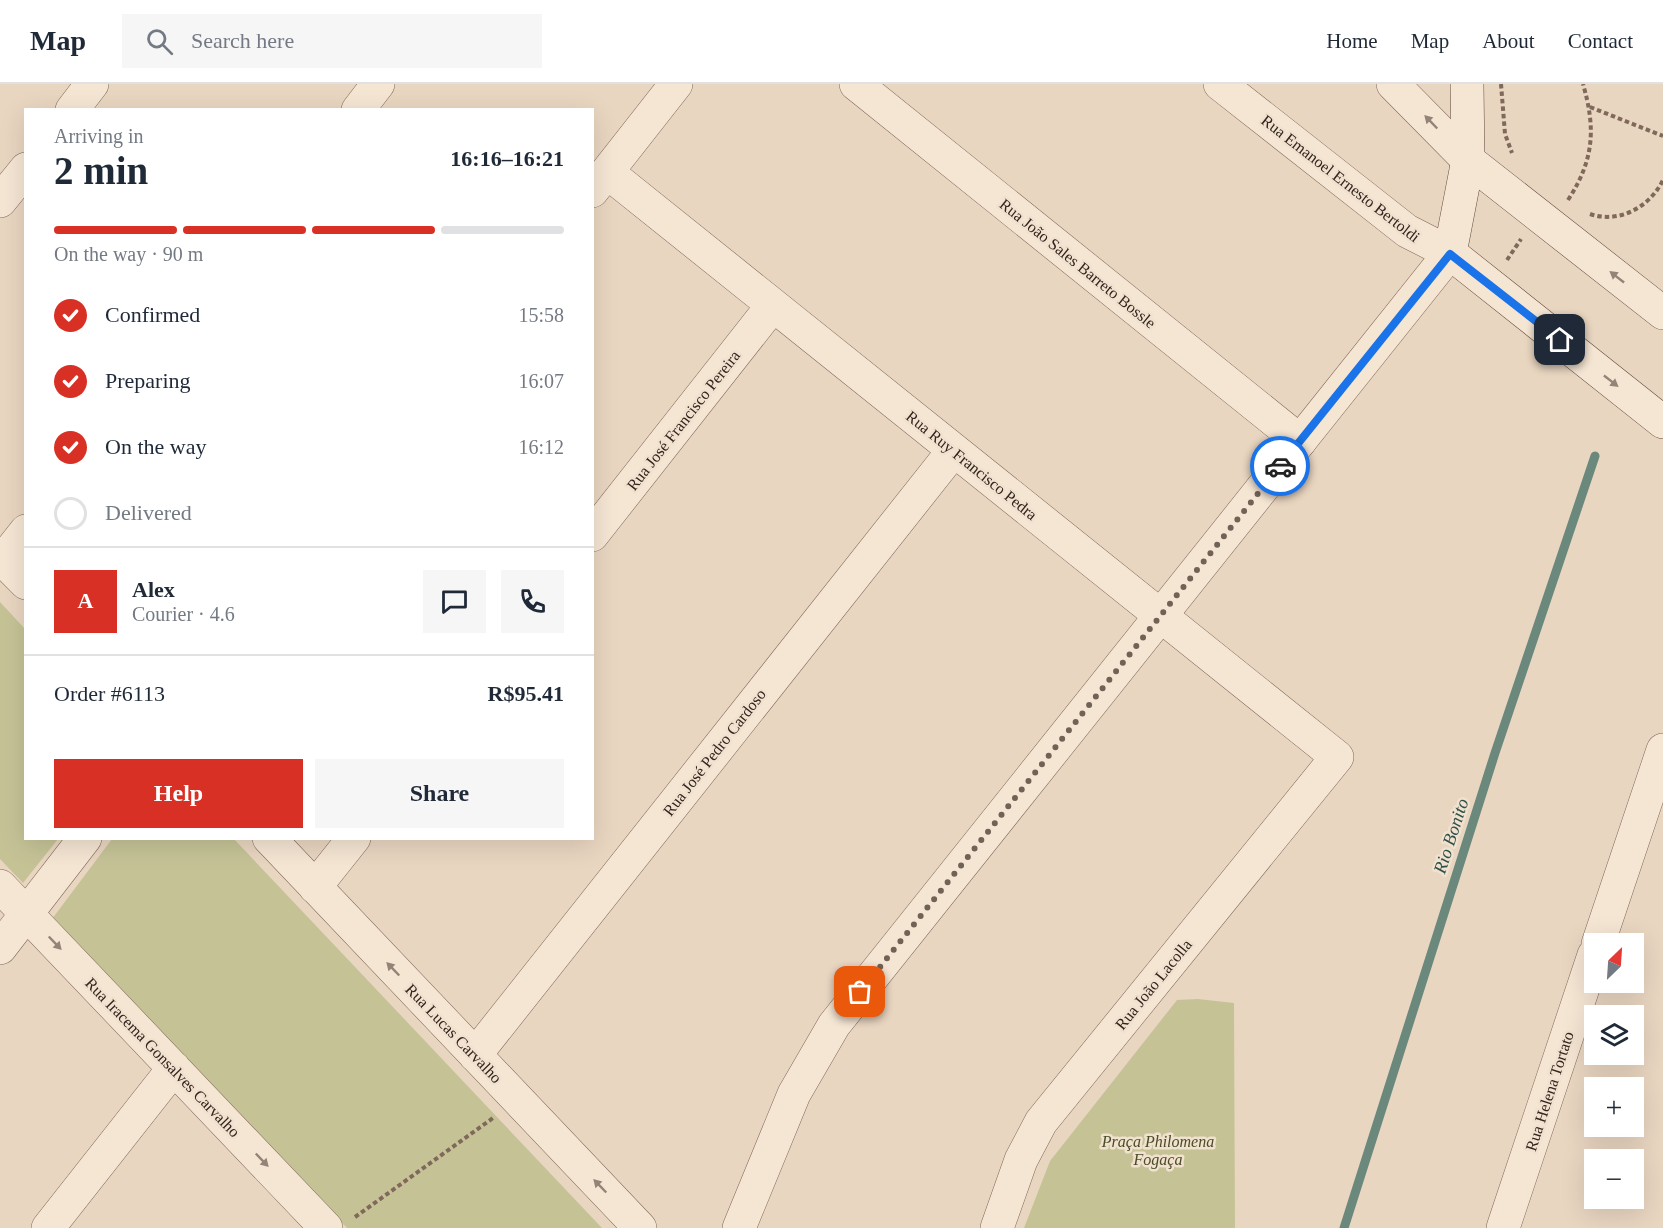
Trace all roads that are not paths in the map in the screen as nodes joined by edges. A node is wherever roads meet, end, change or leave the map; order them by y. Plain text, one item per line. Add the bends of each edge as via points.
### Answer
1 (92, 84) edge
2 (378, 84) edge
3 (676, 84) edge
4 (856, 84) edge
5 (1220, 84) edge
6 (1393, 84) edge
7 (1467, 84) edge
8 (74, 108) edge
9 (360, 108) edge
10 (1468, 160) junction
11 (24, 171) edge
12 (600, 182) edge
13 (0, 201) edge
14 (1450, 254) junction
15 (773, 305) junction
16 (1663, 313) edge
17 (1663, 422) edge
18 (1300, 441) junction
19 (954, 450) junction
20 (594, 532) edge
21 (24, 533) edge
22 (1, 558) edge
23 (24, 582) edge
24 (1161, 616) junction
25 (1663, 750) edge
26 (1336, 757) joint
27 (83, 840) edge
28 (271, 840) edge
29 (352, 840) edge
30 (0, 886) edge
31 (315, 887) junction
32 (27, 914) junction
33 (1602, 933) edge
34 (0, 948) edge
35 (1584, 985) edge
36 (475, 1055) junction
37 (174, 1068) junction
38 (338, 1225) edge
39 (48, 1228) edge
40 (640, 1228) edge
41 (739, 1228) edge
42 (997, 1228) edge
43 (1503, 1228) edge

1 - 8 street
2 - 9 street
3 - 12 street
4 - 18 street, Rua João Sales Barreto Bossle
5 - 14 street, Rua Emanoel Ernesto Bertoldi via 1407,231
10 -> 6 street
7 - 10 street
10 - 14 street
16 -> 10 street
11 - 13 street
12 - 15 street, Rua Ruy Francisco Pedra
14 -> 17 street, Rua Emanoel Ernesto Bertoldi
14 - 18 street
15 - 19 street, Rua Ruy Francisco Pedra
15 - 20 street, Rua José Francisco Pereira
18 - 24 street
19 - 24 street, Rua Ruy Francisco Pedra
19 - 36 street, Rua José Pedro Cardoso
21 - 22 street
22 - 23 street
24 - 26 street, Rua Ruy Francisco Pedra
24 - 41 street via 834,1025 794,1094
25 - 33 street
26 - 42 street, Rua João Lacolla via 1041,1122 1021,1160
27 - 32 street
28 - 31 street, Rua Lucas Carvalho
29 - 31 street
30 - 32 street, Rua Iracema Gonsalves Carvalho
36 -> 31 street, Rua Lucas Carvalho
32 - 34 street
32 -> 37 street, Rua Iracema Gonsalves Carvalho
35 - 43 street, Rua Helena Tortato
40 -> 36 street, Rua Lucas Carvalho
37 -> 38 street, Rua Iracema Gonsalves Carvalho
37 - 39 street

